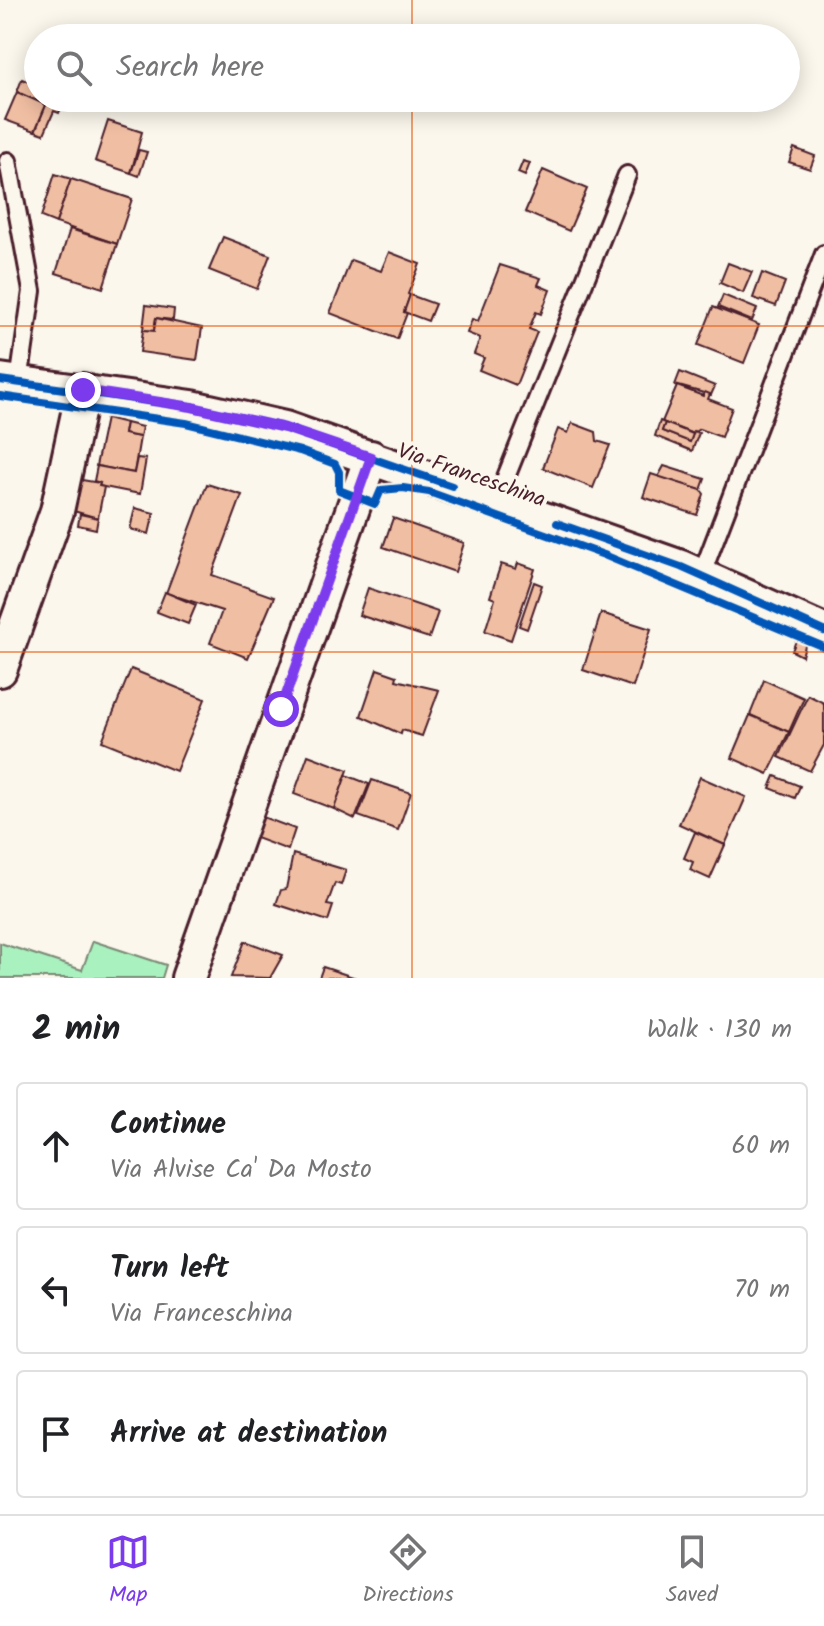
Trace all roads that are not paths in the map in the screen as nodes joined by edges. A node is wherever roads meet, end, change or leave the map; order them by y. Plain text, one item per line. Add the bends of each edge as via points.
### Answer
1 (8, 161) dead end
2 (627, 175) dead end
3 (824, 254) edge
4 (9, 381) edge
5 (83, 390) junction
6 (371, 457) junction
7 (496, 502) junction
8 (701, 576) junction
9 (824, 631) edge
10 (0, 670) edge
11 (188, 978) edge

1 - 4 lane via 32,291
2 - 7 lane
3 - 8 lane
4 - 5 street, Via Franceschina
5 - 6 street, Via Franceschina via 285,428
5 - 10 street via 57,511
6 - 7 street, Via Franceschina
6 - 11 street
7 - 8 street, Via Franceschina
8 - 9 street, Via Franceschina

